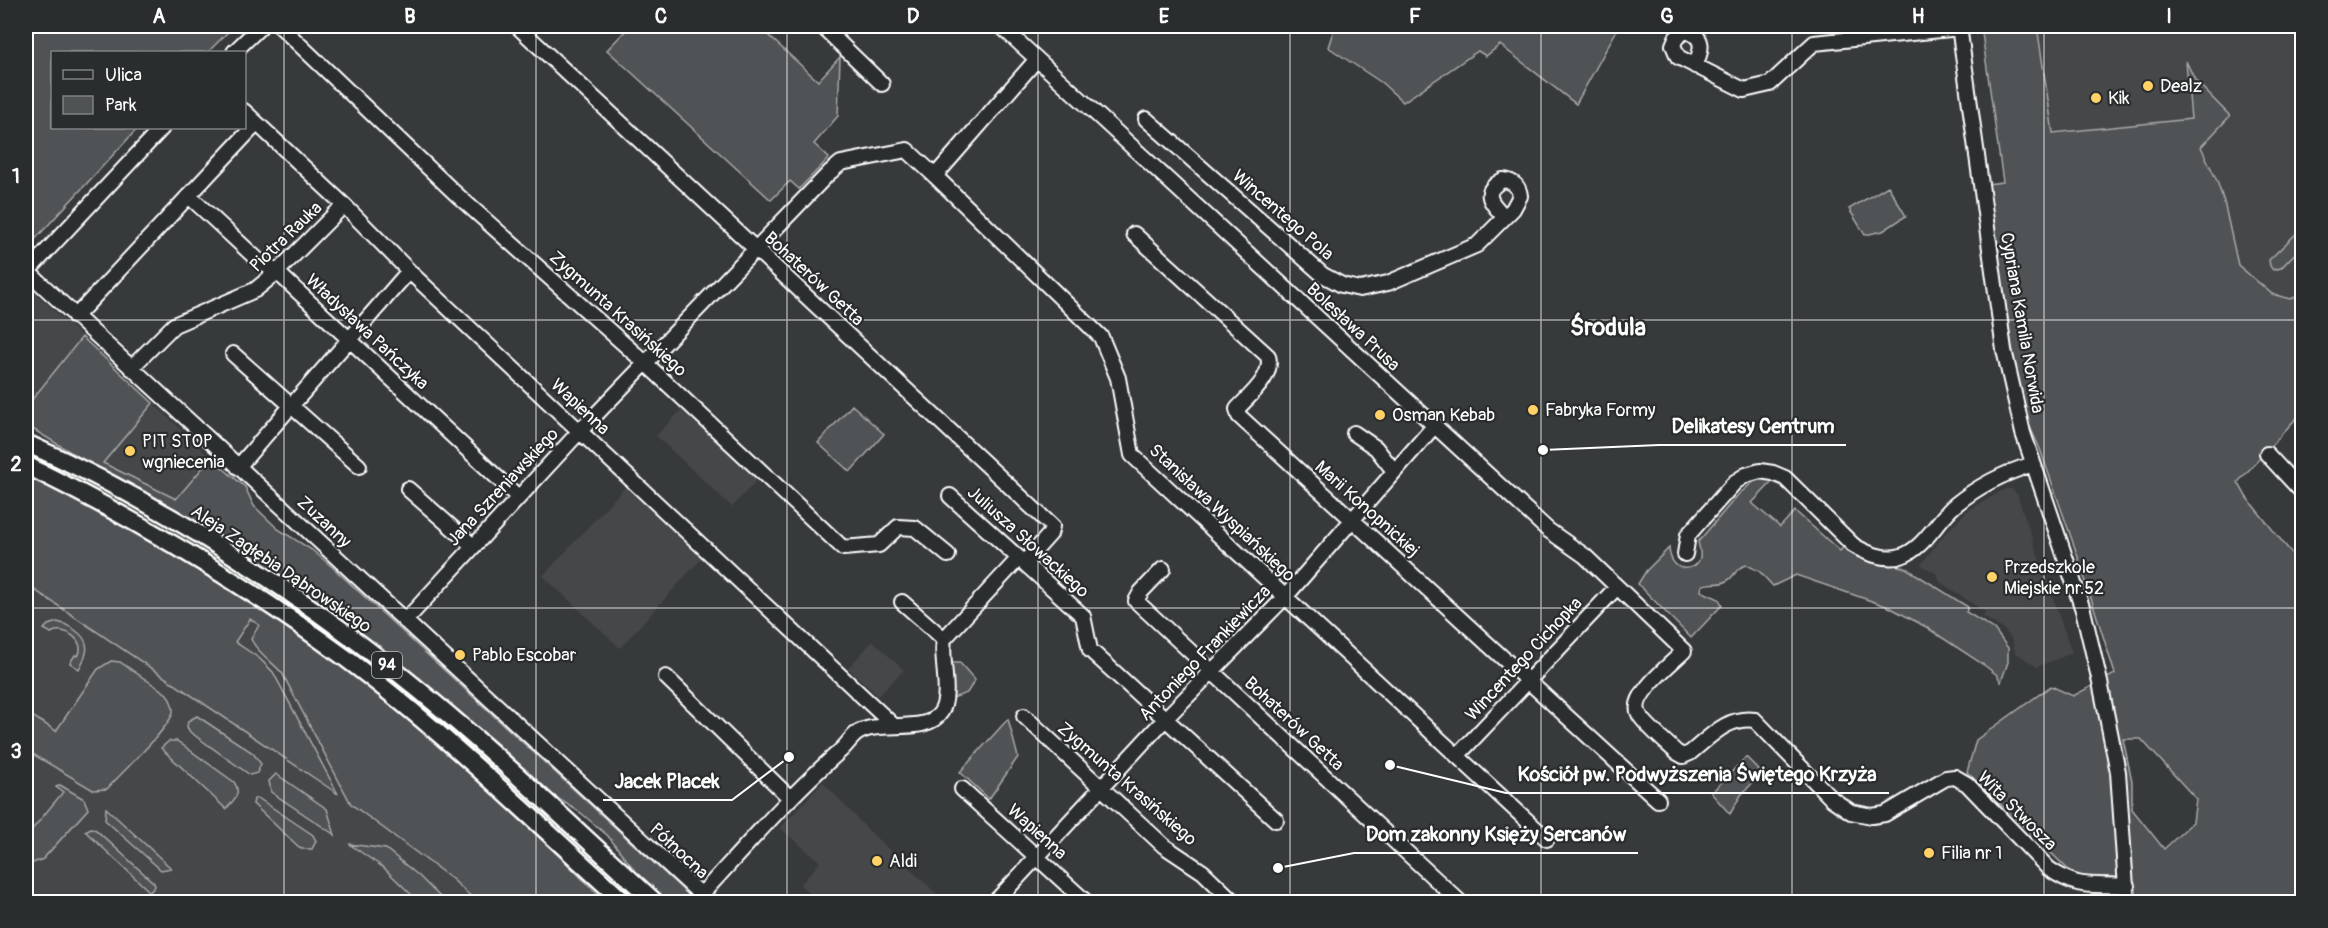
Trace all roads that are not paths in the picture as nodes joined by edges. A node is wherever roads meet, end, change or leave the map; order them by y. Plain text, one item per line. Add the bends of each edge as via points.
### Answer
1 (261, 26) edge
2 (280, 26) edge
3 (518, 26) edge
4 (822, 26) edge
5 (1001, 26) edge
6 (1960, 27) edge
7 (235, 51) edge
8 (1037, 59) junction
9 (1695, 66) dead end
10 (882, 84) dead end
11 (246, 113) edge
12 (1146, 119) dead end
13 (256, 124) junction
14 (161, 129) edge
15 (935, 176) junction
16 (189, 196) junction
17 (344, 205) junction
18 (1505, 217) dead end
19 (1134, 234) dead end
20 (755, 249) junction
21 (26, 271) edge
22 (409, 271) junction
23 (277, 272) junction
24 (75, 317) junction
25 (349, 340) junction
26 (233, 354) dead end
27 (646, 363) junction
28 (131, 368) junction
29 (293, 406) junction
30 (1435, 425) junction
31 (580, 431) junction
32 (1354, 433) dead end
33 (26, 438) edge
34 (26, 443) edge
35 (2267, 454) dead end
36 (55, 456) junction
37 (2032, 464) junction
38 (26, 465) edge
39 (359, 466) dead end
40 (238, 468) junction
41 (1394, 471) junction
42 (408, 489) dead end
43 (2302, 492) edge
44 (950, 496) dead end
45 (518, 497) junction
46 (1352, 520) junction
47 (473, 546) junction
48 (1685, 554) dead end
49 (948, 555) dead end
50 (1022, 560) junction
51 (1163, 568) dead end
52 (1617, 587) junction
53 (1286, 596) junction
54 (902, 602) dead end
55 (405, 621) junction
56 (944, 639) junction
57 (1684, 651) joint
58 (1212, 672) junction
59 (666, 677) dead end
60 (1528, 681) junction
61 (1024, 716) dead end
62 (1166, 718) junction
63 (894, 726) junction
64 (1457, 756) junction
65 (962, 789) dead end
66 (1102, 790) junction
67 (790, 798) junction
68 (1658, 800) dead end
69 (599, 801) joint
70 (1276, 820) dead end
71 (1547, 839) dead end
72 (1038, 858) junction
73 (2127, 886) junction
74 (705, 899) edge
75 (624, 903) edge
76 (655, 903) edge
77 (995, 903) edge
78 (1086, 903) edge
79 (1233, 903) edge
80 (1460, 903) edge
81 (2127, 903) edge

1 - 7 street
2 - 27 street, Zygmunta Krasińskiego via 456,194
3 - 20 street, Bohaterów Getta
4 - 10 street
5 - 8 street, Bolesława Prusa
6 - 9 street via 1814,43 1770,84 1744,90
6 - 37 street, Cypriana Kamila Norwida via 2004,350
8 - 15 street
8 - 30 street, Bolesława Prusa
11 - 13 street, Wapienna
12 - 18 street, Wincentego Pola via 1323,275 1360,290 1388,283 1477,245
13 - 16 street
13 - 17 street, Wapienna
14 - 21 street
15 - 20 street, Stanisława Wyspiańskiego via 907,150 842,163
15 - 53 street, Stanisława Wyspiańskiego via 1101,337 1118,378 1132,455
16 - 23 street, Władysława Pańczyka via 259,261
16 - 24 street
17 - 22 street, Wapienna
17 - 23 street, Piotra Rauka
19 - 46 street, Marii Konopnickiej via 1268,356 1268,373 1237,409 1239,416
20 - 27 street, Jana Szreniawskiego
20 - 50 street, Bohaterów Getta via 1053,526 1050,534
21 - 24 street, Zuzanny
22 - 25 street
22 - 31 street, Wapienna
23 - 25 street, Władysława Pańczyka
23 - 28 street, Piotra Rauka via 255,290 174,325
24 - 28 street, Zuzanny
25 - 29 street
25 - 45 street, Władysława Pańczyka
26 - 29 street
27 - 31 street, Jana Szreniawskiego
27 - 49 street, Zygmunta Krasińskiego via 843,548 879,546 898,528 915,528
28 - 40 street, Zuzanny
29 - 39 street
29 - 40 street
30 - 41 street, Antoniego Frankiewicza
30 - 52 street, Bolesława Prusa via 1548,530 1585,556
31 - 45 street, Jana Szreniawskiego
31 - 63 street, Wapienna
32 - 41 street via 1376,448
33 - 36 main road
34 - 36 main road, Aleja Zagłębia Dąbrowskiego / 94
35 - 43 street
36 - 76 main road, Aleja Zagłębia Dąbrowskiego / 94 via 206,539 329,621 443,711
37 - 48 street via 1993,479 1968,495 1915,548 1894,557 1862,551 1785,478 1760,471 1746,475 1720,496 1688,535
37 - 73 street, Cypriana Kamila Norwida via 2083,610 2100,682 2118,772
38 - 75 main road, Aleja Zagłębia Dąbrowskiego / 94 via 194,556 344,658 457,751
40 - 55 street, Zuzanny
41 - 46 street, Antoniego Frankiewicza
42 - 47 street
44 - 50 street, Juliusza Słowackiego
45 - 47 street, Jana Szreniawskiego
46 - 53 street, Antoniego Frankiewicza
46 - 60 street, Marii Konopnickiej
47 - 55 street, Jana Szreniawskiego
50 - 56 street
50 - 62 street, Juliusza Słowackiego via 1083,616 1090,650
51 - 58 street, Bohaterów Getta via 1136,601
52 - 57 street, Bolesława Prusa
52 - 60 street, Wincentego Cichopka
53 - 58 street, Antoniego Frankiewicza
53 - 64 street, Stanisława Wyspiańskiego
54 - 56 street
55 - 69 street, Zuzanny
56 - 63 street via 942,711 922,724
57 - 73 street, Wita Stwosza via 1641,693 1637,703 1639,714 1683,756 1729,723 1742,718 1755,720 1832,799 1851,812 1872,816 1885,814 1946,778 1955,777 2065,880 2080,886
58 - 62 street, Antoniego Frankiewicza
58 - 80 street, Bohaterów Getta
59 - 67 street
60 - 64 street, Wincentego Cichopka
60 - 68 street, Marii Konopnickiej
61 - 66 street, Zygmunta Krasińskiego
62 - 66 street, Antoniego Frankiewicza
62 - 70 street, Juliusza Słowackiego
63 - 67 street via 867,729 853,736
64 - 71 street, Stanisława Wyspiańskiego
65 - 72 street, Wapienna
66 - 72 street, Antoniego Frankiewicza
66 - 79 street, Zygmunta Krasińskiego via 1164,846 1203,872
67 - 74 street
69 - 74 street, Północna
72 - 77 street, Antoniego Frankiewicza
72 - 78 street, Wapienna
73 - 81 street, Cypriana Kamila Norwida

